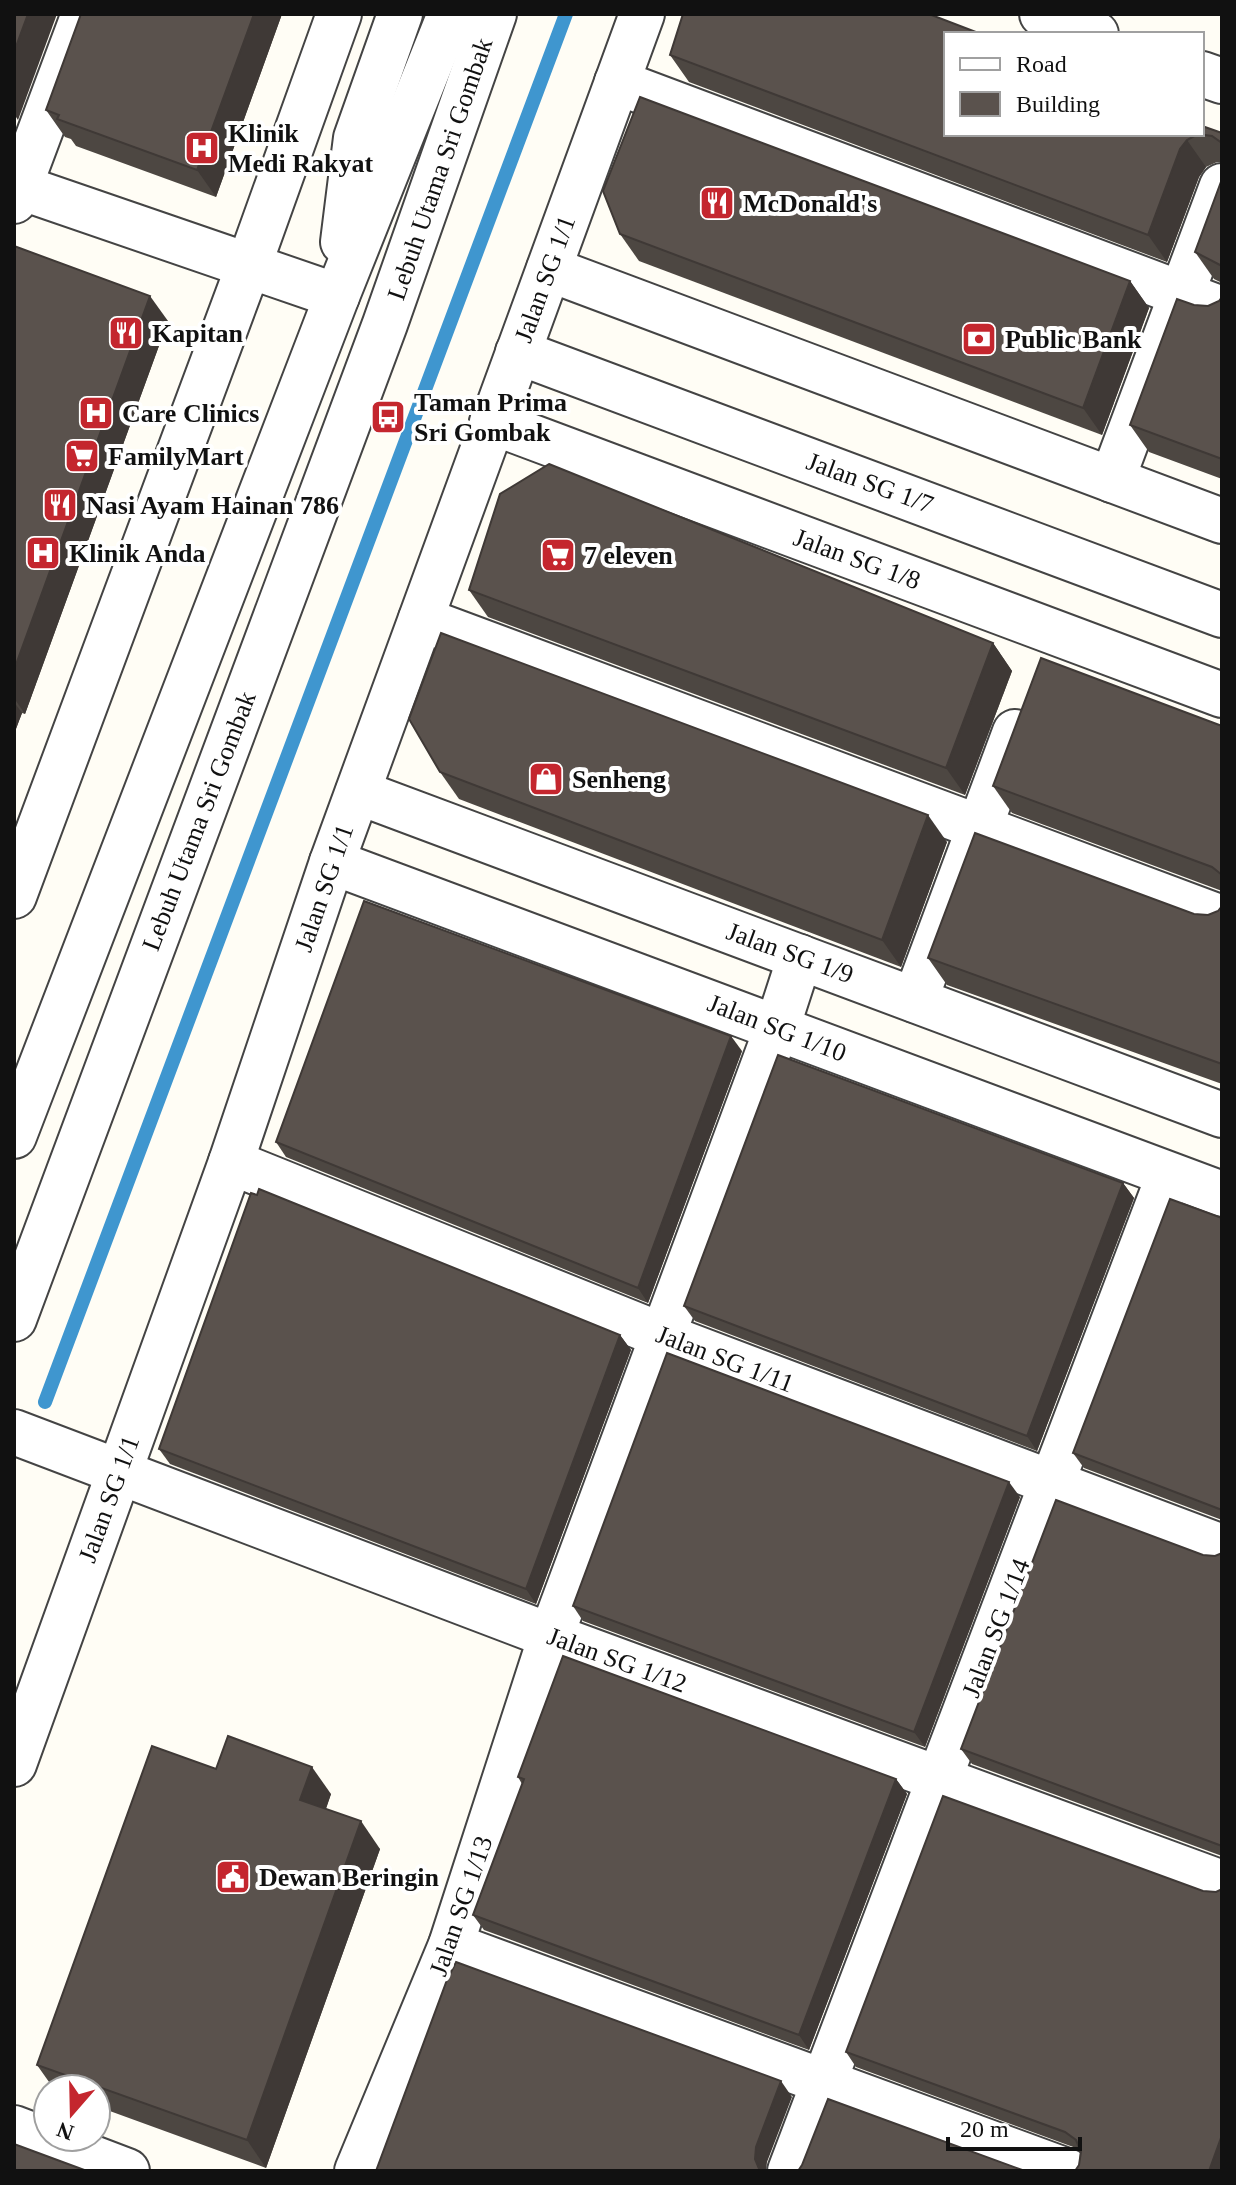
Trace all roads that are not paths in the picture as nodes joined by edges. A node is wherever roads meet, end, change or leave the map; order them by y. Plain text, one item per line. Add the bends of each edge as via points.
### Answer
1 (84, 14) edge
2 (339, 14) edge
3 (400, 14) edge
4 (450, 14) edge
5 (494, 14) edge
6 (525, 14) edge
7 (642, 14) edge
8 (1042, 14) edge
9 (1091, 32) edge
10 (617, 82) junction
11 (1222, 186) edge
12 (16, 191) edge
13 (249, 265) junction
14 (549, 269) junction
15 (1182, 294) junction
16 (337, 296) junction
17 (1222, 309) edge
18 (385, 324) junction
19 (518, 352) junction
20 (492, 422) junction
21 (1112, 480) junction
22 (1222, 521) edge
23 (1222, 615) edge
24 (421, 619) junction
25 (1053, 632) junction
26 (1222, 695) edge
27 (358, 792) junction
28 (979, 827) junction
29 (332, 862) junction
30 (14, 896) edge
31 (1222, 918) edge
32 (800, 957) junction
33 (915, 1000) junction
34 (777, 1028) junction
35 (1222, 1115) edge
36 (14, 1136) edge
37 (231, 1162) junction
38 (1169, 1175) junction
39 (1222, 1194) edge
40 (14, 1319) edge
41 (661, 1335) junction
42 (14, 1432) edge
43 (118, 1472) junction
44 (1052, 1483) junction
45 (1222, 1547) edge
46 (551, 1636) junction
47 (14, 1764) edge
48 (939, 1779) junction
49 (1222, 1883) edge
50 (451, 1945) junction
51 (824, 2082) junction
52 (14, 2128) edge
53 (127, 2171) edge
54 (357, 2171) edge
55 (790, 2171) edge
56 (1067, 2171) edge

1 - 12 street
2 - 13 street
3 - 16 street, Lebuh Utama Sri Gombak via 356,138
4 - 16 street, Lebuh Utama Sri Gombak
5 - 18 street, Lebuh Utama Sri Gombak
6 - 18 street, Lebuh Utama Sri Gombak via 459,180
7 - 10 street, Jalan SG 1/1
8 - 9 street
10 - 14 street, Jalan SG 1/1
10 - 15 street
11 - 15 street
12 - 13 street
13 - 16 street
13 - 30 street
14 - 19 street, Jalan SG 1/1
14 - 21 street
15 - 17 street
15 - 21 street
16 - 36 street, Lebuh Utama Sri Gombak
18 - 40 street, Lebuh Utama Sri Gombak
19 - 20 street, Jalan SG 1/1
19 - 23 street, Jalan SG 1/7
20 - 24 street, Jalan SG 1/1
20 - 25 street, Jalan SG 1/8
21 - 22 street
24 - 27 street, Jalan SG 1/1
24 - 28 street
25 - 26 street, Jalan SG 1/8
25 - 28 street
27 - 29 street, Jalan SG 1/1
27 - 32 street, Jalan SG 1/9
28 - 31 street
28 - 33 street
29 - 34 street, Jalan SG 1/10
29 - 37 street, Jalan SG 1/1
32 - 33 street, Jalan SG 1/9
32 - 34 street, Jalan SG 1/13
33 - 35 street, Jalan SG 1/9
34 - 38 street, Jalan SG 1/10
34 - 41 street, Jalan SG 1/13
37 - 41 street, Jalan SG 1/11
37 - 43 street, Jalan SG 1/1
38 - 39 street, Jalan SG 1/10
38 - 44 street, Jalan SG 1/14
41 - 44 street, Jalan SG 1/11
41 - 46 street, Jalan SG 1/13
42 - 43 street, Jalan SG 1/12
43 - 46 street, Jalan SG 1/12
43 - 47 street, Jalan SG 1/1
44 - 45 street, Jalan SG 1/11
44 - 48 street, Jalan SG 1/14
46 - 48 street, Jalan SG 1/12
46 - 50 street, Jalan SG 1/13
48 - 49 street, Jalan SG 1/12
48 - 51 street, Jalan SG 1/14
50 - 51 street
50 - 54 street, Jalan SG 1/13
51 - 55 street, Jalan SG 1/14
51 - 56 street
52 - 53 street

